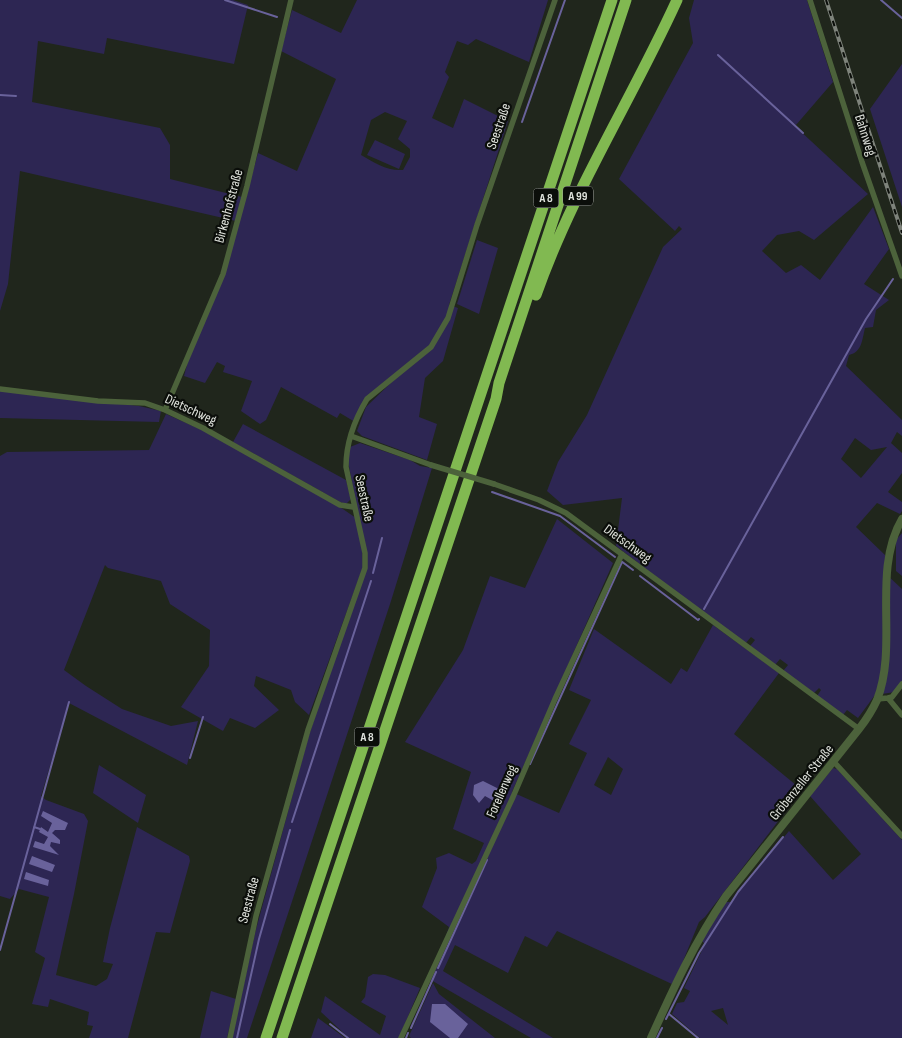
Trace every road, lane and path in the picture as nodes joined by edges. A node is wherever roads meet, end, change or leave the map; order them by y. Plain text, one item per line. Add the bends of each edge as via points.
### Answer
1 (291, 0) edge
2 (555, 0) edge
3 (612, 0) edge
4 (626, 0) edge
5 (677, 0) edge
6 (810, 0) edge
7 (902, 276) edge
8 (0, 389) edge
9 (496, 399) junction
10 (165, 410) junction
11 (351, 436) junction
12 (354, 507) junction
13 (902, 519) edge
14 (622, 554) junction
15 (902, 684) edge
16 (888, 698) junction
17 (877, 699) junction
18 (902, 715) edge
19 (859, 729) junction
20 (834, 762) junction
21 (902, 836) edge
22 (230, 1038) edge
23 (266, 1038) edge
24 (282, 1038) edge
25 (401, 1038) edge
26 (651, 1038) edge

1 - 10 street, Birkenhofstraße via 247,186 222,274
2 - 11 street, Seestraße via 448,318 431,347 368,400
3 - 23 highway, A 8
4 - 9 highway, A 8
5 - 9 highway, A 99 via 561,232 505,385
6 - 7 street, Bahnweg
8 - 10 street, Dietschweg via 145,404
9 - 24 highway, A 8
10 - 12 street, Dietschweg via 340,505
11 - 12 street, Seestraße via 346,467
11 - 14 street, Dietschweg, bridge via 539,500 566,513
12 - 22 street, Seestraße via 365,553 365,568 308,730 256,916
13 - 17 street, Gröbenzeller Straße via 888,553 884,666
14 - 19 street, Dietschweg
14 - 25 street, Forellenweg
15 - 16 street
16 - 17 street
16 - 18 street
17 - 19 street, Gröbenzeller Straße
19 - 20 street, Gröbenzeller Straße
20 - 21 street
20 - 26 street, Gröbenzeller Straße via 708,921

